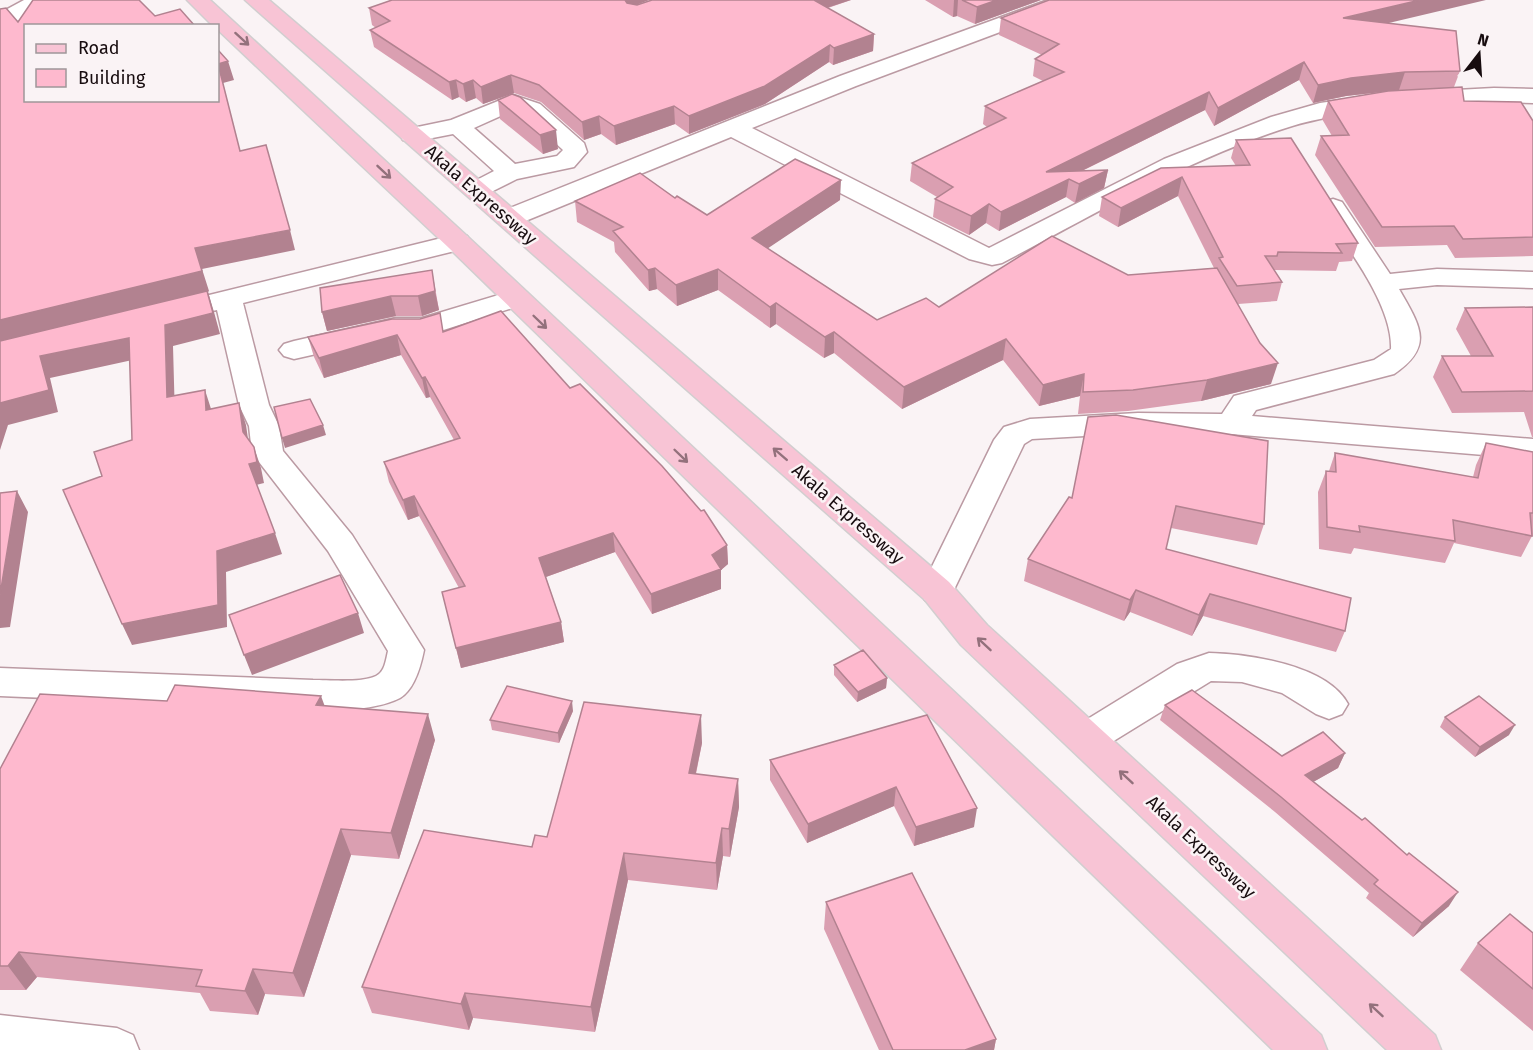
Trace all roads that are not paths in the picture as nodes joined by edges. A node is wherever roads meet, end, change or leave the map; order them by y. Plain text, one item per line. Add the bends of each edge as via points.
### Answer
1 (39, 0) edge
2 (198, 0) edge
3 (256, 0) edge
4 (1068, 0) edge
5 (0, 22) edge
6 (1533, 96) edge
7 (458, 126) junction
8 (733, 128) junction
9 (412, 135) junction
10 (510, 173) junction
11 (1317, 182) edge
12 (476, 190) junction
13 (509, 218) junction
14 (458, 242) junction
15 (1533, 280) edge
16 (1382, 282) junction
17 (515, 298) junction
18 (228, 299) junction
19 (180, 311) edge
20 (294, 350) dead end
21 (1231, 424) junction
22 (1533, 449) edge
23 (937, 591) junction
24 (0, 682) edge
25 (1329, 704) dead end
26 (1086, 739) junction
27 (0, 1036) edge
28 (117, 1050) edge
29 (1305, 1050) edge
30 (1419, 1050) edge

1 - 5 street
2 -> 14 main road
3 - 9 main road, Akala Expressway
4 - 8 street
6 - 8 street via 1383,101 1320,110 1285,132 1173,164 992,257
7 - 9 street
7 - 10 street
7 - 10 street via 513,102 532,109 575,148 565,162
8 - 13 street
9 - 12 main road, Akala Expressway
10 - 12 street
11 - 16 street
12 - 13 main road, Akala Expressway
23 -> 13 main road, Akala Expressway
14 - 17 main road
14 - 18 street
15 - 16 street via 1437,277
16 - 21 street via 1406,332 1406,349 1398,358 1384,367 1245,404
17 - 20 street via 424,327 396,327
17 -> 29 main road
18 - 19 street
18 - 24 street via 268,453 340,543 406,650 402,669 388,687 356,693
21 - 22 street
21 - 23 street via 1138,423 1030,429 1015,434
26 -> 23 main road, Akala Expressway via 974,635
25 - 26 street via 1293,681 1242,668 1209,667 1190,674
30 -> 26 main road, Akala Expressway
27 - 28 street

